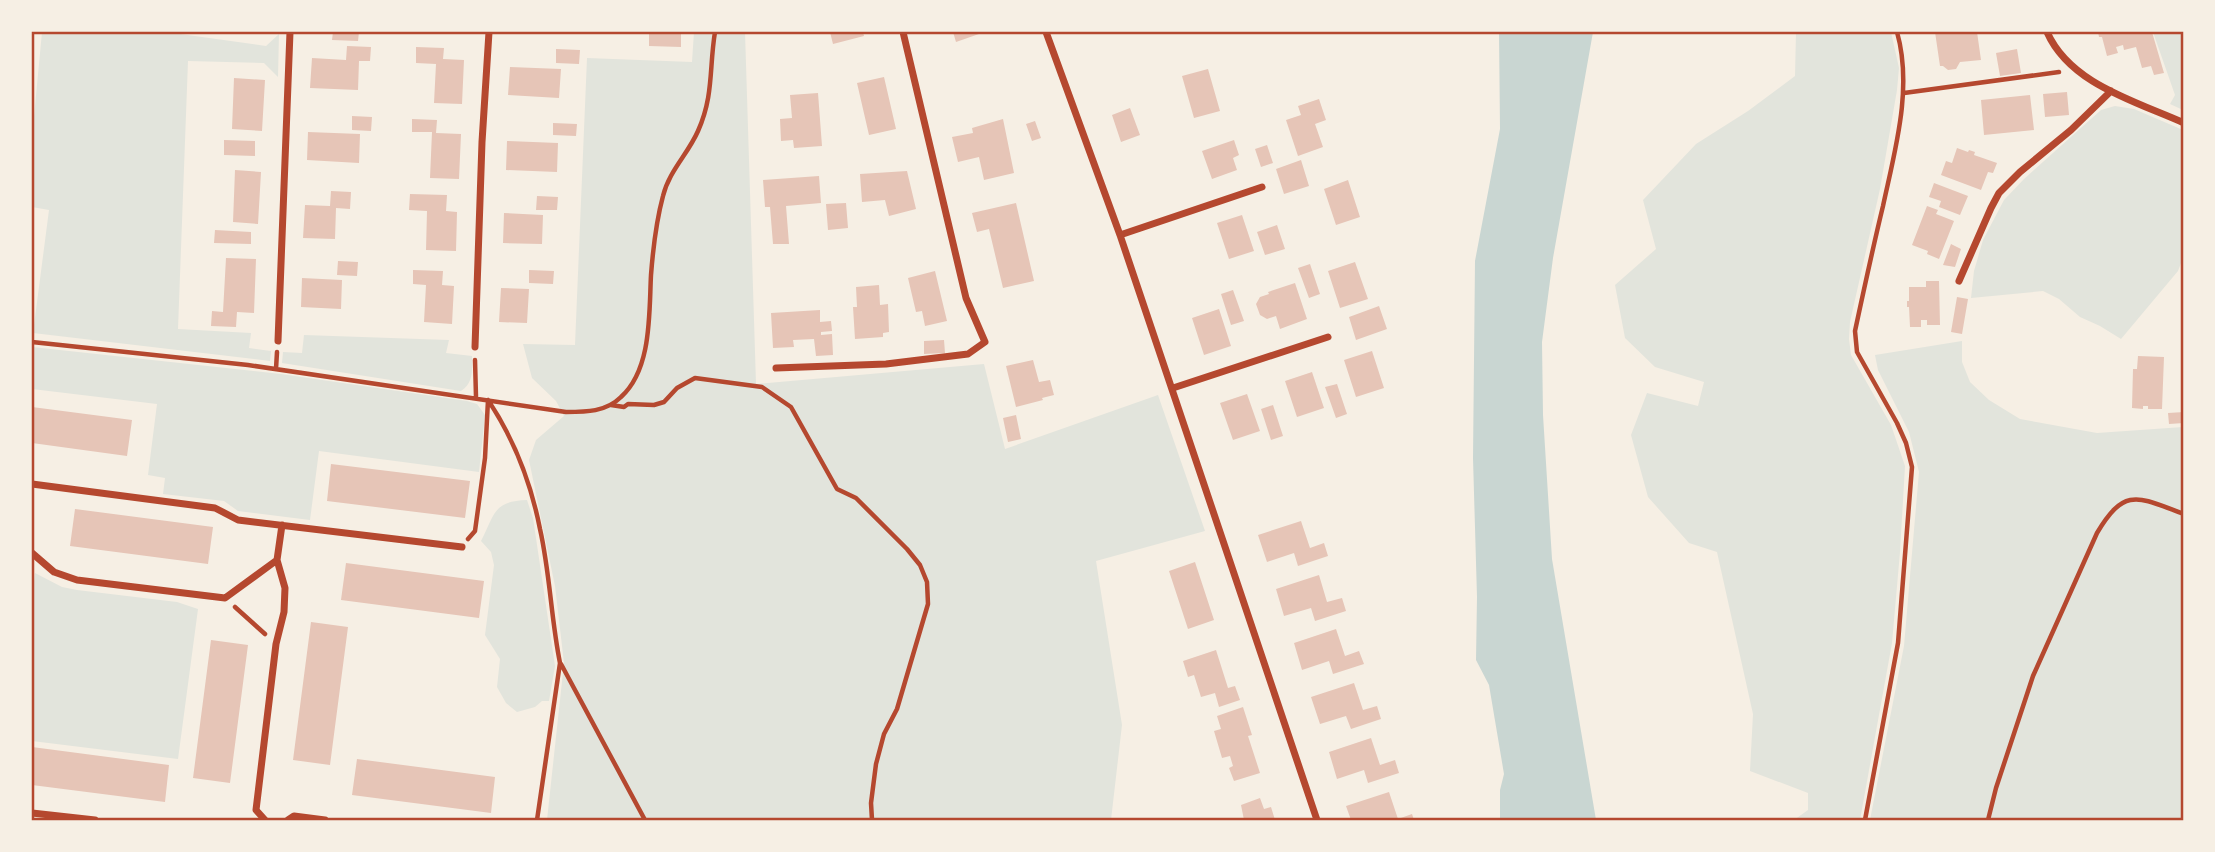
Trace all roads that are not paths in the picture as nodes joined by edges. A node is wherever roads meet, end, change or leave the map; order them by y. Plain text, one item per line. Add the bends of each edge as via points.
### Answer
1 (290, 32) edge
2 (489, 32) edge
3 (903, 32) edge
4 (1046, 32) edge
5 (2047, 32) edge
6 (2110, 91) junction
7 (2183, 123) edge
8 (1262, 187) dead end
9 (1121, 235) junction
10 (1959, 281) dead end
11 (1328, 337) dead end
12 (278, 341) dead end
13 (475, 347) road end
14 (776, 368) dead end
15 (1173, 388) junction
16 (32, 484) edge
17 (282, 525) junction
18 (462, 547) road end
19 (32, 553) edge
20 (277, 559) junction
21 (32, 813) edge
22 (95, 821) edge
23 (265, 821) edge
24 (288, 821) edge
25 (325, 821) edge
26 (1317, 821) edge

1 - 12 street
2 - 13 street
3 - 14 street via 966,298 985,342 968,354
4 - 9 street
5 - 6 street via 2077,70
6 - 7 street
6 - 10 street via 1999,193
8 - 9 street
9 - 15 street
11 - 15 street
15 - 26 street
16 - 17 street via 215,508 237,520
17 - 18 street
17 - 20 street
19 - 20 street via 54,572 77,580 225,598
20 - 23 street via 285,588 284,612 256,810
21 - 22 street
24 - 25 street via 294,816

